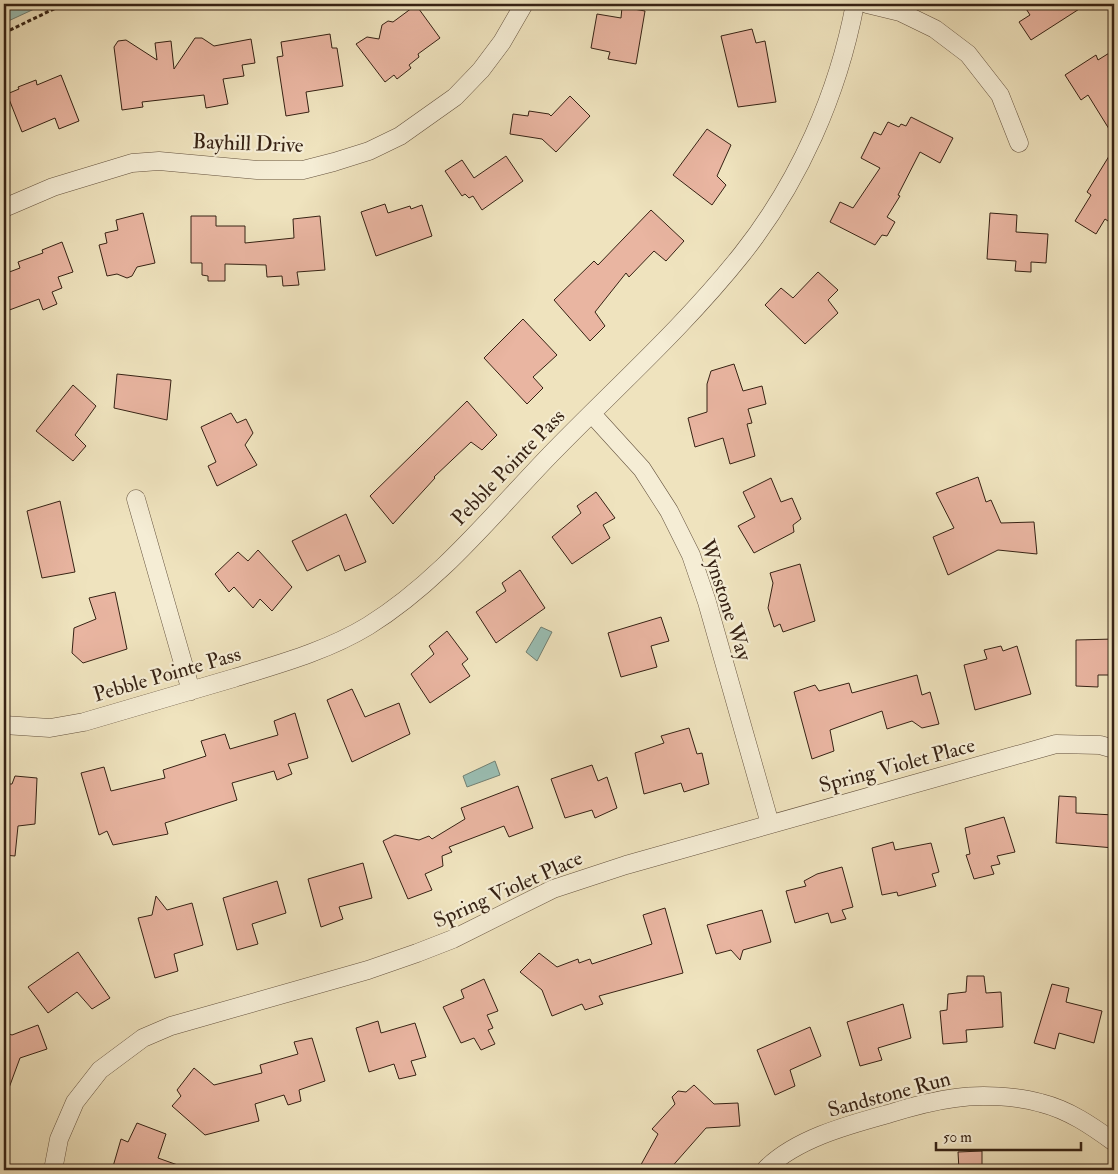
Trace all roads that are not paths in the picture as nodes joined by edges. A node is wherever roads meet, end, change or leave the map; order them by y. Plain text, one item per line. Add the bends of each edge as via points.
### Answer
1 (524, 4) edge
2 (856, 4) edge
3 (867, 4) edge
4 (1019, 143) dead end
5 (4, 208) edge
6 (592, 414) junction
7 (136, 499) dead end
8 (191, 691) junction
9 (4, 725) edge
10 (1114, 749) edge
11 (770, 824) junction
12 (1114, 1142) edge
13 (53, 1170) edge
14 (765, 1170) edge

1 - 5 street, Bayhill Drive via 502,42 455,97 400,136 369,151 303,170 257,170 159,161 132,163 53,187
2 - 6 street, Pebble Pointe Pass via 828,100 808,149 771,214 742,255
3 - 4 street via 900,12 935,29 968,54 1000,94
6 - 8 street, Pebble Pointe Pass via 435,576 404,601 366,627 327,645 284,663
6 - 11 street, Wynstone Way via 642,469 669,511 691,555
7 - 8 street
8 - 9 street, Pebble Pointe Pass via 84,722 50,728
10 - 11 street, Spring Violet Place via 1100,745 1056,744
11 - 13 street, Spring Violet Place via 626,865 553,890 453,939 368,970 171,1026 143,1038 100,1070 76,1102 59,1139
12 - 14 street, Sandstone Run via 1082,1119 1041,1103 991,1096 955,1098 920,1105 820,1135 794,1148

